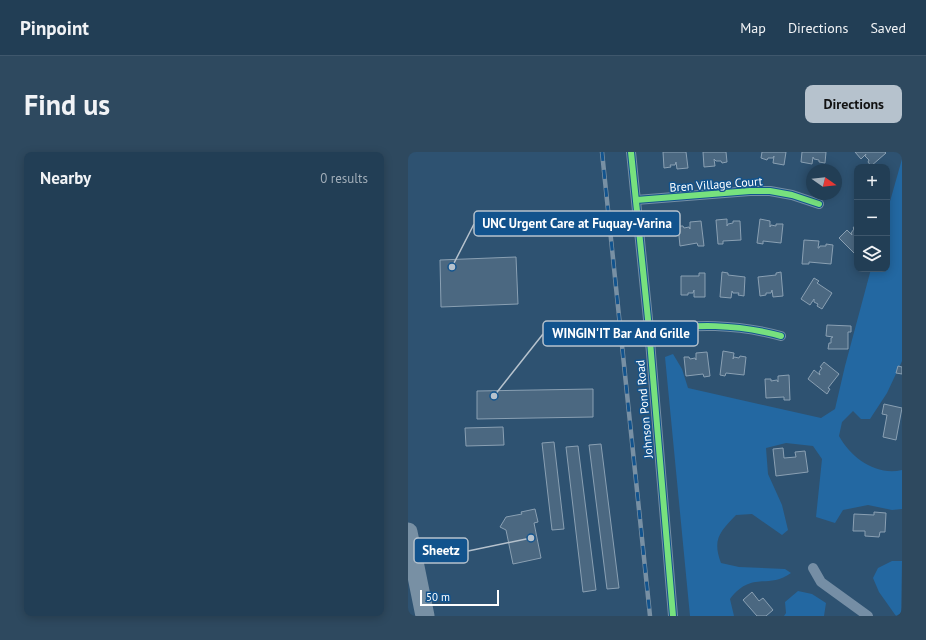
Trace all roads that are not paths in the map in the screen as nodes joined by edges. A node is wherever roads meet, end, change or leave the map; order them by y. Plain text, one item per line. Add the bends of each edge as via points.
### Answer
1 (631, 152) edge
2 (636, 200) junction
3 (819, 204) dead end
4 (649, 330) junction
5 (781, 336) dead end
6 (408, 532) edge
7 (813, 568) dead end
8 (422, 611) edge
9 (673, 616) edge
10 (868, 616) edge

1 - 2 street, Johnson Pond Road
2 - 3 street, Bren Village Court via 750,191 792,195
2 - 4 street, Johnson Pond Road
4 - 5 street via 714,325 756,329
4 - 9 street, Johnson Pond Road
6 - 8 highway
7 - 10 street via 825,585

